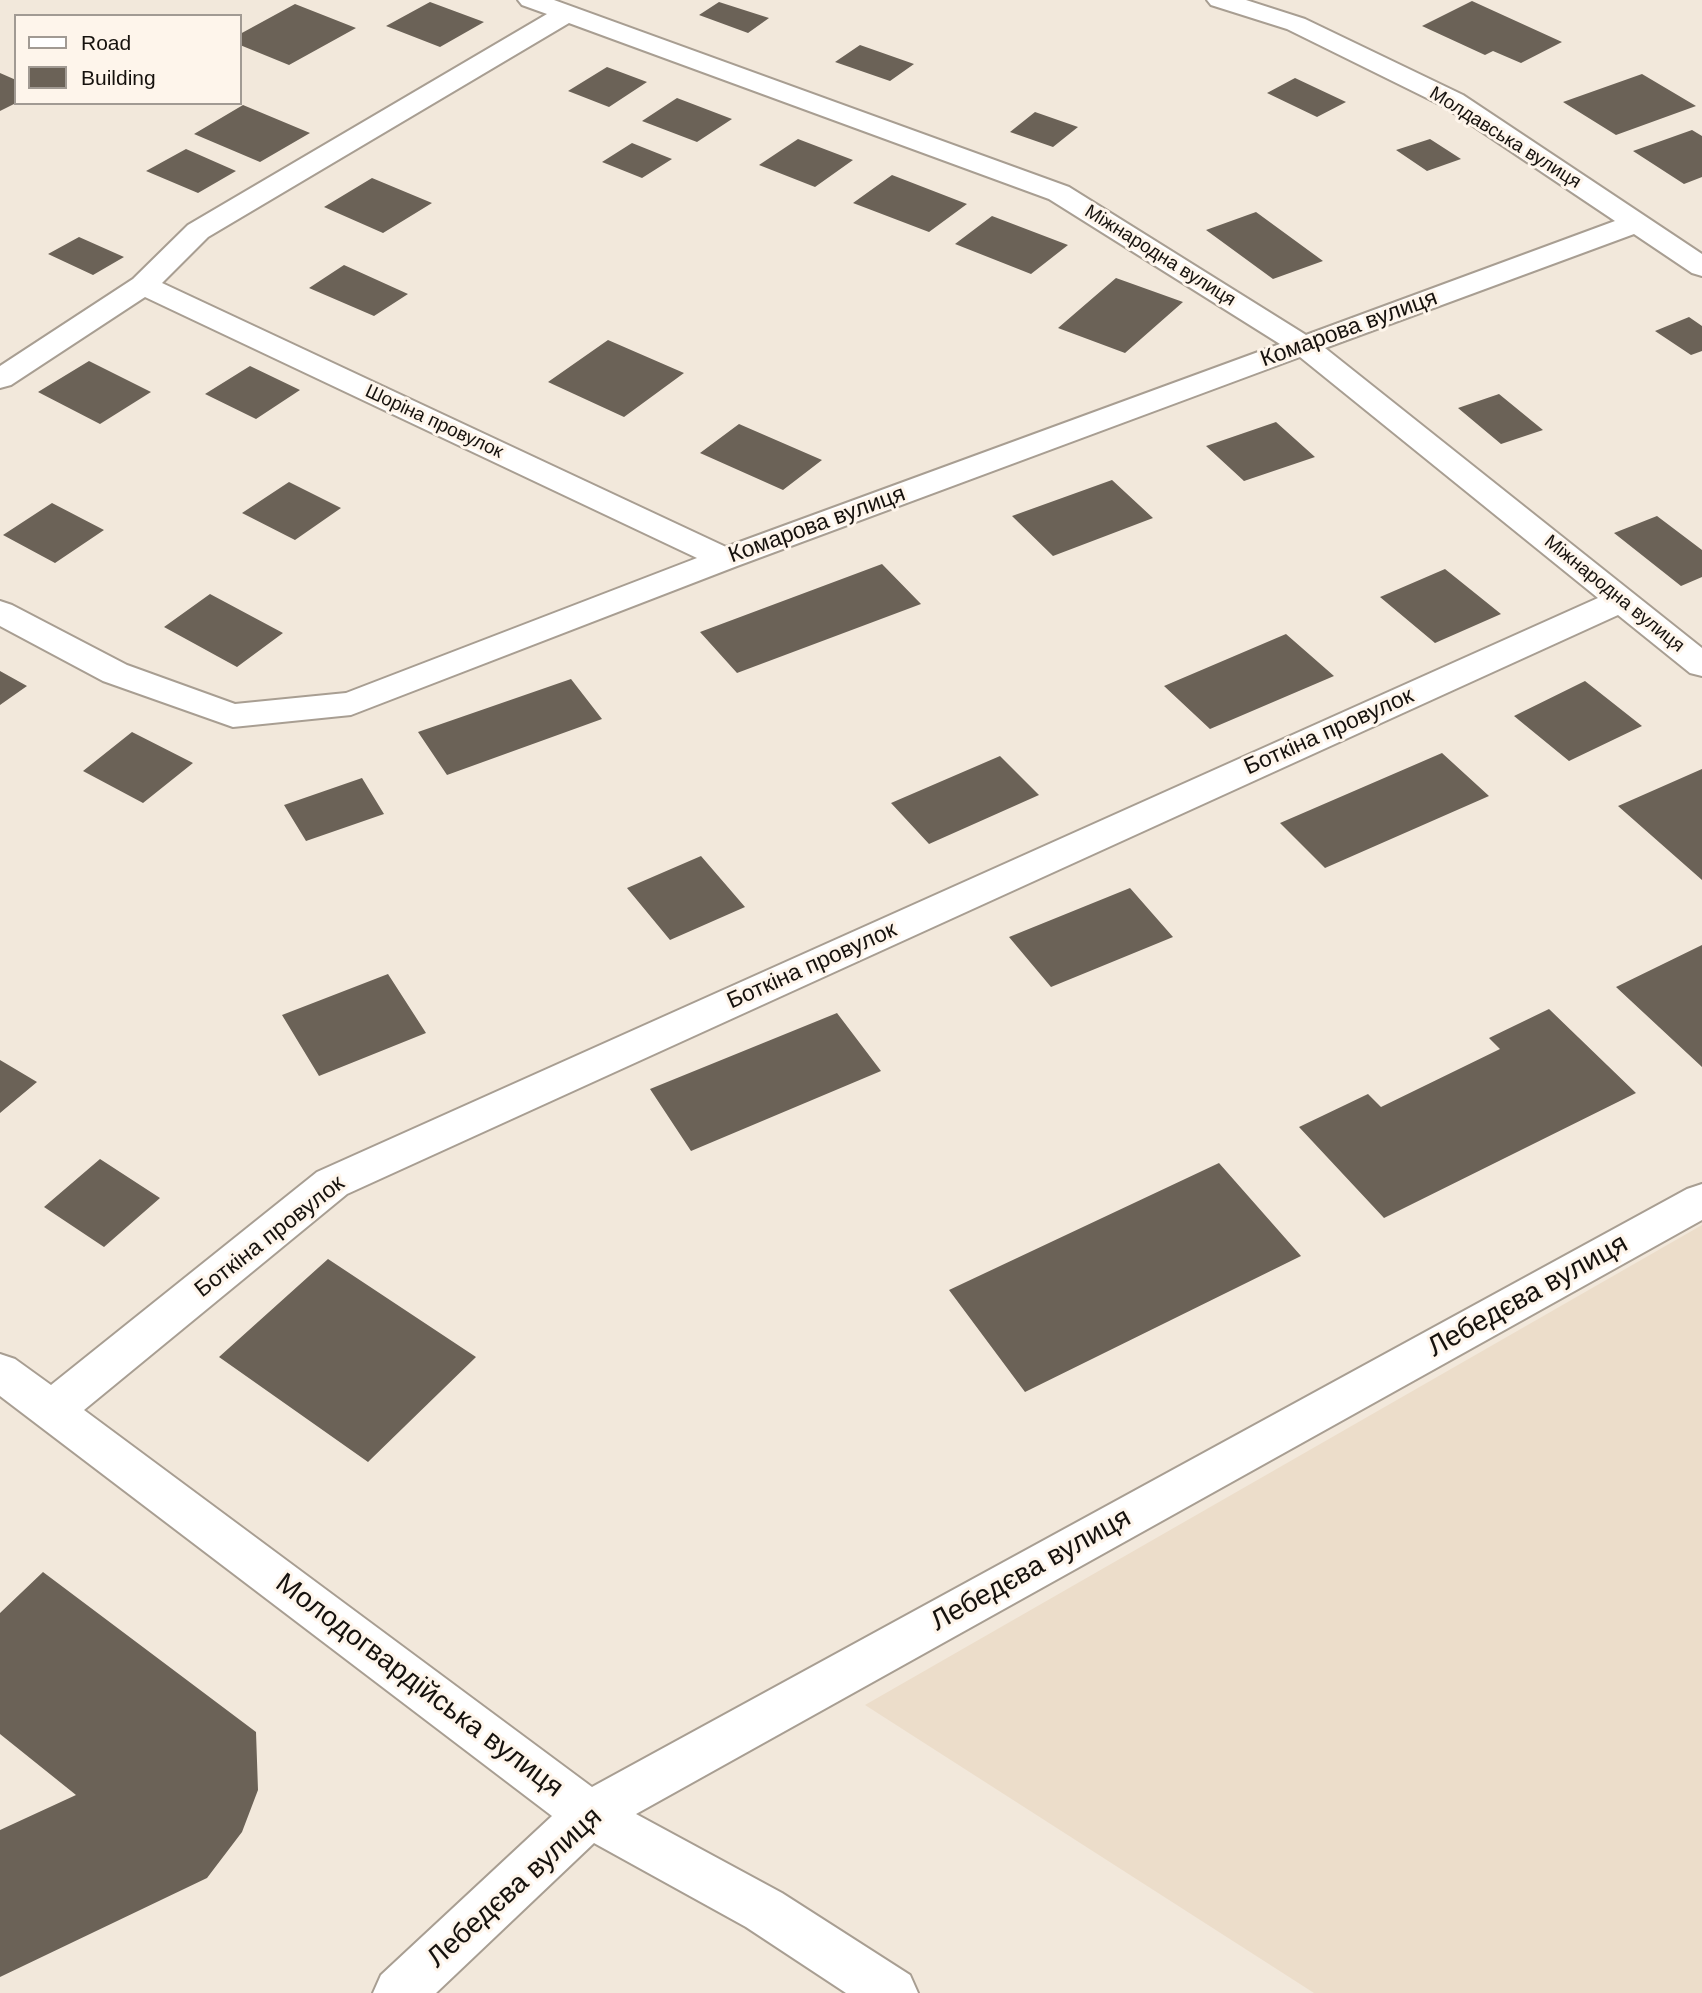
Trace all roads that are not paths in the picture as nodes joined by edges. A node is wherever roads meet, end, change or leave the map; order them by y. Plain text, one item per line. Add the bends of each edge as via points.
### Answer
1 (531, 0) edge
2 (1220, 0) edge
3 (567, 13) junction
4 (1637, 223) junction
5 (1702, 267) edge
6 (142, 285) junction
7 (1304, 346) junction
8 (0, 379) edge
9 (725, 559) junction
10 (1622, 600) junction
11 (0, 612) edge
12 (1702, 665) edge
13 (1702, 1200) edge
14 (0, 1372) edge
15 (52, 1410) junction
16 (589, 1814) junction
17 (399, 1993) edge
18 (892, 1993) edge

1 - 3 street, Міжнародна вулиця
2 - 4 street, Молдавська вулиця via 1297,24 1454,101
3 - 6 street via 198,231
3 - 7 street, Міжнародна вулиця via 1059,193
4 - 5 street, Молдавська вулиця
4 - 7 street, Комарова вулиця
6 - 8 street
6 - 9 street, Шоріна провулок
7 - 9 street, Комарова вулиця
7 - 10 street, Міжнародна вулиця
9 - 11 street, Комарова вулиця via 351,704 233,716 115,673
10 - 12 street, Міжнародна вулиця
10 - 15 street, Боткіна провулок via 332,1182
13 - 16 street, Лебедєва вулиця
14 - 15 street, Молодогвардійська вулиця
15 - 16 street, Молодогвардійська вулиця
16 - 17 street, Лебедєва вулиця
16 - 18 street, Молодогвардійська вулиця via 764,1910

